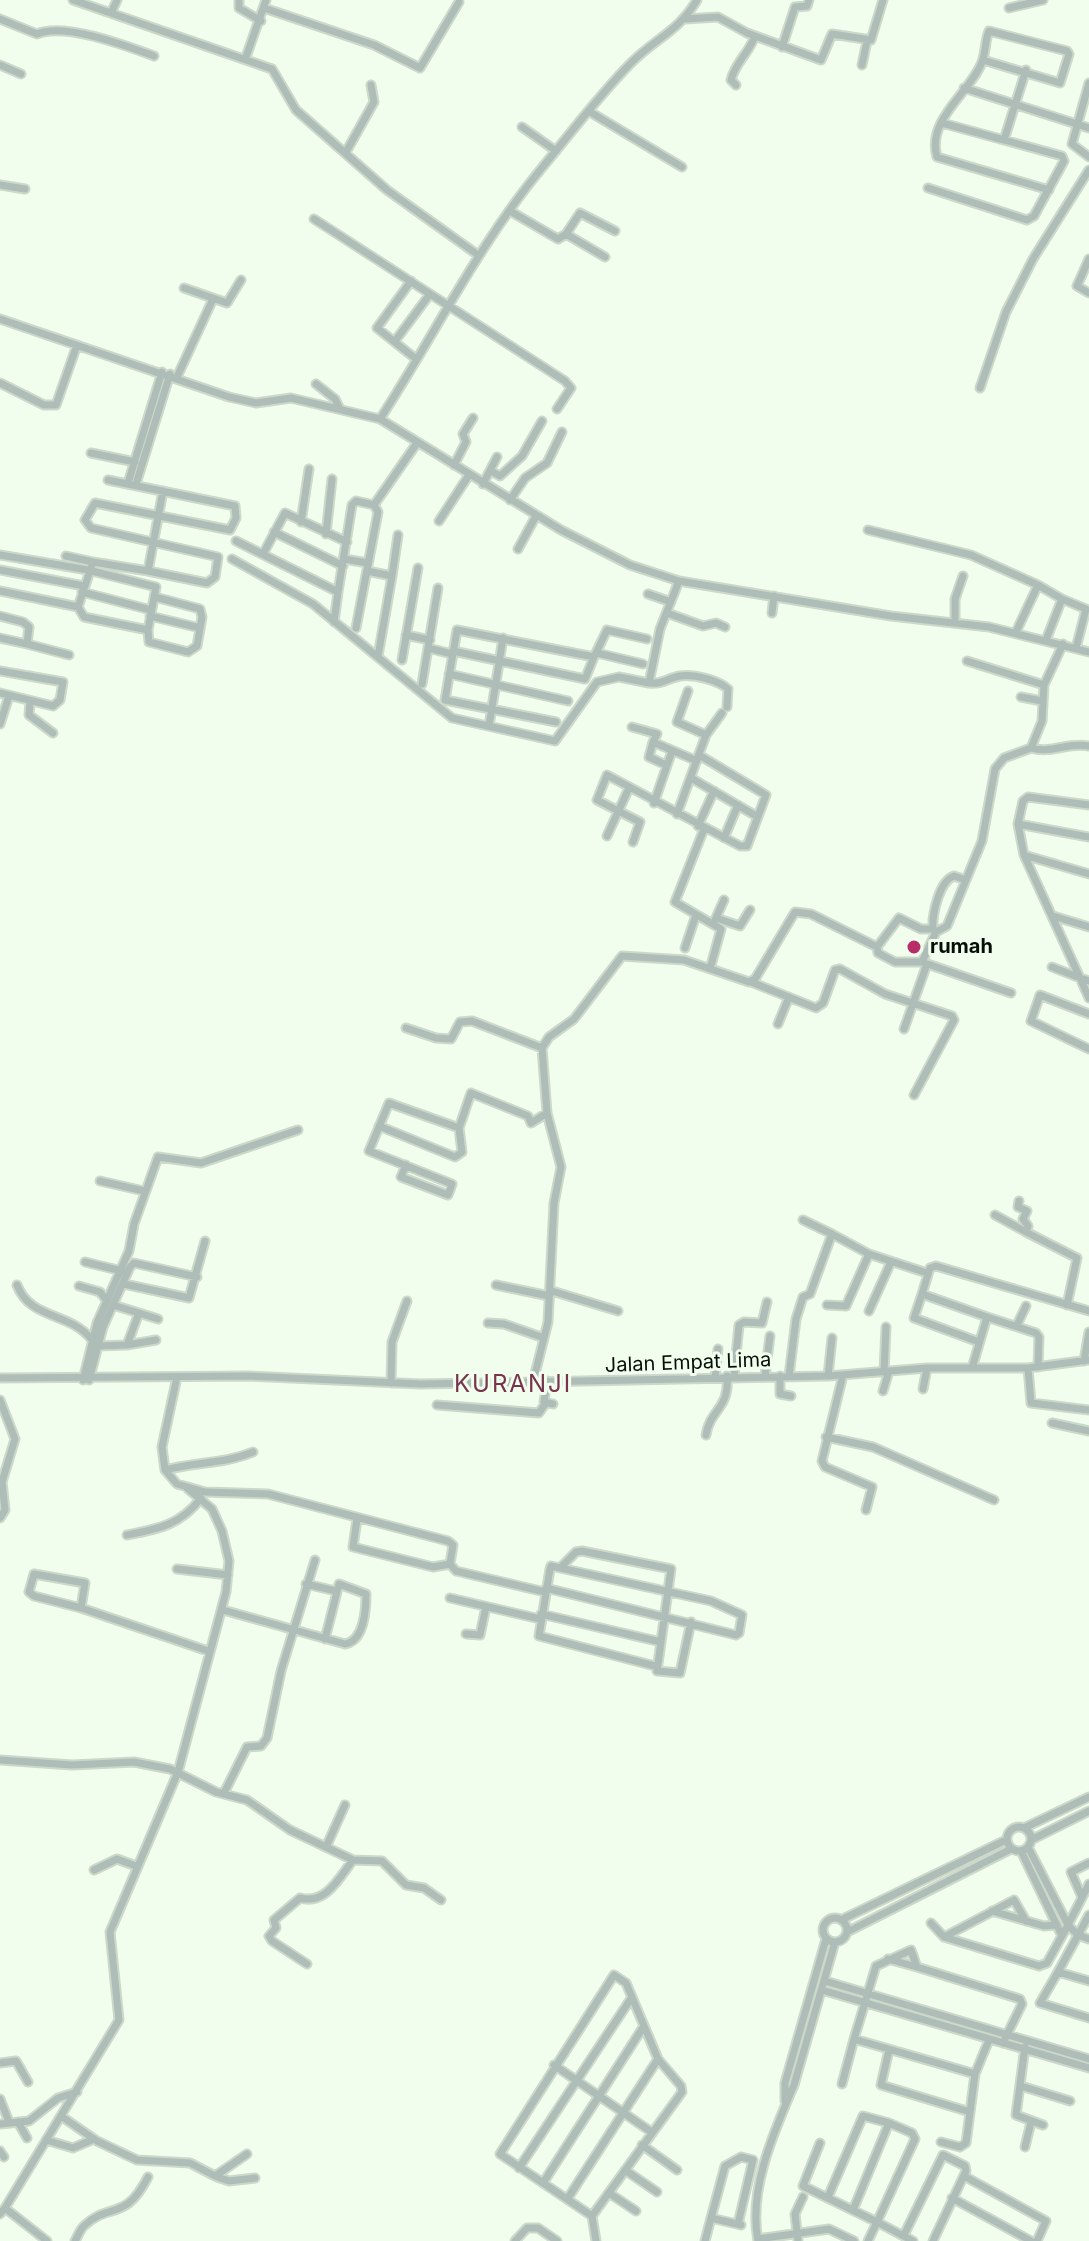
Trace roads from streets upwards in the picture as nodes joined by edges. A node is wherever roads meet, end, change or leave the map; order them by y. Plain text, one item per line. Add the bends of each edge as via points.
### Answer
1 (73, 0) edge
2 (117, 0) edge
3 (239, 0) edge
4 (697, 0) edge
5 (809, 0) edge
6 (883, 0) edge
7 (1043, 0) edge
8 (459, 2) dead end
9 (265, 4) edge
10 (1009, 8) dead end
11 (112, 11) junction
12 (0, 19) edge
13 (685, 19) junction
14 (261, 21) junction
15 (755, 36) junction
16 (867, 41) junction
17 (782, 47) junction
18 (154, 56) dead end
19 (246, 57) junction
20 (983, 60) junction
21 (0, 65) edge
22 (862, 65) dead end
23 (1026, 70) junction
24 (21, 74) dead end
25 (1089, 83) edge
26 (371, 85) dead end
27 (736, 85) dead end
28 (964, 88) junction
29 (1013, 104) junction
30 (590, 112) junction
31 (942, 123) junction
32 (1077, 123) junction
33 (522, 127) dead end
34 (1089, 128) edge
35 (1004, 140) junction
36 (556, 151) junction
37 (346, 152) junction
38 (1089, 157) edge
39 (682, 167) dead end
40 (1089, 170) edge
41 (0, 185) edge
42 (928, 188) dead end
43 (25, 189) dead end
44 (1049, 190) junction
45 (510, 211) junction
46 (314, 219) dead end
47 (615, 231) dead end
48 (566, 234) junction
49 (478, 255) junction
50 (605, 257) dead end
51 (1089, 259) edge
52 (241, 280) dead end
53 (411, 281) junction
54 (184, 288) dead end
55 (1089, 293) edge
56 (430, 294) junction
57 (213, 299) junction
58 (450, 307) junction
59 (0, 319) edge
60 (395, 341) junction
61 (77, 345) junction
62 (416, 359) junction
63 (170, 374) junction
64 (0, 383) edge
65 (316, 384) dead end
66 (980, 388) dead end
67 (340, 409) junction
68 (557, 409) dead end
69 (473, 418) dead end
70 (380, 419) junction
71 (542, 421) dead end
72 (562, 432) dead end
73 (417, 443) junction
74 (91, 453) dead end
75 (497, 457) dead end
76 (135, 462) junction
77 (454, 465) junction
78 (309, 469) dead end
79 (491, 471) junction
80 (469, 475) junction
81 (332, 479) dead end
82 (108, 480) dead end
83 (132, 484) junction
84 (483, 484) junction
85 (163, 491) junction
86 (510, 500) junction
87 (374, 505) junction
88 (158, 514) junction
89 (536, 516) junction
90 (439, 521) dead end
91 (301, 522) junction
92 (868, 530) dead end
93 (274, 532) junction
94 (326, 534) junction
95 (398, 535) dead end
96 (236, 541) dead end
97 (153, 542) junction
98 (347, 542) junction
99 (518, 549) dead end
100 (263, 554) junction
101 (0, 555) edge
102 (66, 556) dead end
103 (232, 559) dead end
104 (93, 562) junction
105 (343, 562) junction
106 (368, 567) junction
107 (418, 568) dead end
108 (0, 570) edge
109 (88, 570) junction
110 (148, 571) junction
111 (392, 576) junction
112 (963, 576) dead end
113 (679, 581) junction
114 (1038, 585) junction
115 (438, 588) dead end
116 (83, 589) junction
117 (0, 591) edge
118 (338, 592) junction
119 (648, 594) dead end
120 (774, 596) junction
121 (155, 597) junction
122 (1062, 599) junction
123 (671, 602) junction
124 (78, 607) junction
125 (151, 613) junction
126 (667, 613) junction
127 (772, 613) dead end
128 (0, 616) edge
129 (955, 621) junction
130 (334, 622) junction
131 (725, 627) dead end
132 (200, 628) junction
133 (356, 628) dead end
134 (148, 630) junction
135 (1016, 632) junction
136 (406, 635) junction
137 (0, 638) edge
138 (503, 638) junction
139 (647, 639) dead end
140 (1046, 640) junction
141 (27, 644) junction
142 (429, 644) junction
143 (1063, 644) junction
144 (1076, 648) junction
145 (1089, 652) edge
146 (453, 653) junction
147 (69, 655) dead end
148 (596, 655) junction
149 (378, 656) junction
150 (402, 660) dead end
151 (500, 661) junction
152 (967, 661) dead end
153 (643, 664) dead end
154 (0, 671) edge
155 (449, 674) junction
156 (63, 682) junction
157 (649, 683) junction
158 (422, 684) dead end
159 (496, 684) junction
160 (74, 685) dead end
161 (1044, 685) junction
162 (688, 691) dead end
163 (0, 693) edge
164 (9, 696) junction
165 (1021, 697) dead end
166 (568, 701) dead end
167 (1042, 701) junction
168 (30, 702) junction
169 (492, 711) junction
170 (556, 722) dead end
171 (0, 724) edge
172 (489, 726) junction
173 (632, 727) dead end
174 (53, 733) dead end
175 (706, 735) junction
176 (653, 742) junction
177 (1089, 746) edge
178 (1031, 748) junction
179 (672, 751) junction
180 (698, 758) junction
181 (666, 765) junction
182 (691, 778) junction
183 (629, 788) junction
184 (714, 791) junction
185 (654, 803) junction
186 (738, 805) junction
187 (1089, 805) edge
188 (617, 811) junction
189 (677, 814) junction
190 (758, 817) junction
191 (1018, 824) junction
192 (701, 827) junction
193 (607, 836) dead end
194 (1089, 837) edge
195 (724, 838) junction
196 (633, 842) dead end
197 (1024, 855) junction
198 (1089, 874) edge
199 (966, 880) junction
200 (724, 900) dead end
201 (750, 910) dead end
202 (696, 915) junction
203 (1052, 915) junction
204 (715, 921) junction
205 (1089, 927) edge
206 (934, 930) junction
207 (877, 947) junction
208 (685, 948) dead end
209 (925, 963) junction
210 (1052, 967) dead end
211 (710, 969) junction
212 (1085, 980) edge
213 (751, 982) junction
214 (1011, 993) dead end
215 (789, 997) junction
216 (1089, 998) edge
217 (915, 1003) junction
218 (1089, 1014) edge
219 (778, 1024) dead end
220 (406, 1028) dead end
221 (904, 1029) dead end
222 (542, 1048) junction
223 (1089, 1049) edge
224 (914, 1095) dead end
225 (547, 1113) junction
226 (379, 1126) junction
227 (459, 1128) junction
228 (298, 1130) dead end
229 (406, 1165) junction
230 (100, 1181) dead end
231 (144, 1191) junction
232 (1019, 1201) dead end
233 (995, 1215) dead end
234 (803, 1220) dead end
235 (1026, 1232) junction
236 (832, 1234) junction
237 (205, 1241) dead end
238 (869, 1254) junction
239 (85, 1262) dead end
240 (891, 1262) junction
241 (122, 1271) junction
242 (927, 1273) junction
243 (197, 1277) junction
244 (124, 1284) junction
245 (17, 1285) dead end
246 (496, 1285) dead end
247 (79, 1286) dead end
248 (922, 1294) junction
249 (549, 1296) junction
250 (1089, 1299) edge
251 (407, 1301) dead end
252 (767, 1302) dead end
253 (110, 1303) junction
254 (827, 1305) dead end
255 (1067, 1305) junction
256 (1026, 1306) dead end
257 (1088, 1310) edge
258 (618, 1311) dead end
259 (869, 1311) dead end
260 (139, 1313) junction
261 (987, 1317) junction
262 (158, 1319) dead end
263 (488, 1323) dead end
264 (1017, 1325) junction
265 (886, 1327) dead end
266 (1089, 1332) edge
267 (770, 1336) dead end
268 (544, 1338) junction
269 (832, 1338) dead end
270 (156, 1340) dead end
271 (979, 1342) junction
272 (94, 1343) junction
273 (127, 1345) junction
274 (718, 1349) dead end
275 (1086, 1361) edge
276 (1038, 1367) junction
277 (927, 1368) junction
278 (972, 1368) junction
279 (1028, 1368) junction
280 (887, 1372) junction
281 (843, 1375) junction
282 (731, 1376) junction
283 (765, 1376) junction
284 (784, 1376) junction
285 (828, 1376) junction
286 (177, 1377) junction
287 (715, 1377) junction
288 (0, 1378) edge
289 (86, 1380) junction
290 (547, 1381) junction
291 (533, 1382) junction
292 (391, 1383) junction
293 (923, 1389) dead end
294 (883, 1391) dead end
295 (791, 1396) dead end
296 (0, 1400) edge
297 (437, 1405) dead end
298 (1089, 1410) edge
299 (1052, 1423) dead end
300 (1089, 1431) edge
301 (706, 1435) dead end
302 (826, 1437) junction
303 (253, 1452) dead end
304 (165, 1470) junction
305 (187, 1488) junction
306 (201, 1498) junction
307 (994, 1500) dead end
308 (866, 1510) dead end
309 (0, 1518) edge
310 (357, 1519) junction
311 (127, 1535) dead end
312 (315, 1560) dead end
313 (450, 1564) junction
314 (561, 1567) junction
315 (177, 1569) dead end
316 (228, 1575) junction
317 (306, 1584) junction
318 (546, 1590) junction
319 (336, 1591) junction
320 (670, 1592) junction
321 (450, 1598) dead end
322 (486, 1607) junction
323 (81, 1608) junction
324 (223, 1610) junction
325 (666, 1615) junction
326 (540, 1616) junction
327 (691, 1622) junction
328 (293, 1631) junction
329 (466, 1634) dead end
330 (325, 1639) junction
331 (661, 1642) junction
332 (208, 1651) junction
333 (655, 1666) junction
334 (0, 1760) edge
335 (178, 1772) junction
336 (224, 1793) junction
337 (1089, 1797) edge
338 (345, 1805) dead end
339 (1089, 1811) edge
340 (1024, 1828) junction
341 (1006, 1840) junction
342 (1027, 1846) junction
343 (326, 1847) junction
344 (1011, 1849) junction
345 (353, 1860) junction
346 (1089, 1863) edge
347 (136, 1866) junction
348 (94, 1870) dead end
349 (1089, 1884) edge
350 (1082, 1897) junction
351 (441, 1900) dead end
352 (1056, 1910) junction
353 (992, 1911) junction
354 (1089, 1915) edge
355 (841, 1920) junction
356 (1026, 1921) junction
357 (931, 1923) dead end
358 (1057, 1925) junction
359 (1068, 1925) junction
360 (847, 1932) junction
361 (1078, 1935) junction
362 (1062, 1936) junction
363 (944, 1937) junction
364 (826, 1939) junction
365 (1089, 1939) edge
366 (835, 1942) junction
367 (888, 1959) junction
368 (307, 1964) dead end
369 (917, 1967) junction
370 (1058, 1972) junction
371 (1089, 1981) edge
372 (824, 1985) junction
373 (868, 1992) junction
374 (632, 1997) junction
375 (865, 2002) junction
376 (1089, 2018) edge
377 (642, 2029) junction
378 (854, 2039) junction
379 (1004, 2039) junction
380 (989, 2040) junction
381 (1026, 2045) junction
382 (889, 2050) junction
383 (658, 2059) junction
384 (1089, 2059) edge
385 (0, 2063) edge
386 (554, 2065) junction
387 (1089, 2068) edge
388 (975, 2074) junction
389 (575, 2080) junction
390 (28, 2082) dead end
391 (842, 2084) dead end
392 (1021, 2086) junction
393 (77, 2092) junction
394 (600, 2096) junction
395 (0, 2099) edge
396 (785, 2101) junction
397 (1070, 2101) dead end
398 (970, 2112) junction
399 (624, 2113) junction
400 (61, 2116) junction
401 (1031, 2122) junction
402 (9, 2123) edge
403 (889, 2123) junction
404 (1043, 2125) dead end
405 (650, 2131) junction
406 (27, 2138) dead end
407 (94, 2139) junction
408 (46, 2140) junction
409 (941, 2142) dead end
410 (820, 2143) dead end
411 (642, 2145) junction
412 (1025, 2147) dead end
413 (247, 2154) dead end
414 (519, 2168) junction
415 (625, 2170) junction
416 (677, 2170) dead end
417 (215, 2176) junction
418 (964, 2176) junction
419 (148, 2177) dead end
420 (255, 2178) dead end
421 (543, 2183) junction
422 (657, 2192) dead end
423 (609, 2193) junction
424 (803, 2197) dead end
425 (828, 2197) junction
426 (568, 2198) junction
427 (952, 2198) junction
428 (853, 2210) junction
429 (2, 2211) edge
430 (636, 2211) dead end
431 (592, 2216) junction
432 (711, 2218) junction
433 (877, 2222) junction
434 (904, 2235) junction
435 (798, 2238) edge
436 (43, 2240) edge
437 (758, 2240) edge
438 (75, 2241) edge
439 (515, 2241) edge
440 (557, 2241) edge
441 (596, 2241) edge
442 (705, 2241) edge
443 (854, 2241) edge
444 (868, 2241) edge
445 (913, 2241) edge
446 (933, 2241) edge
447 (1034, 2241) edge

1 - 11 street
2 - 11 street
3 - 14 street via 239,8
4 - 13 street
5 - 17 street via 807,6 795,7
6 - 16 street
7 - 10 street
8 - 9 street via 420,68
9 - 14 street
11 - 19 street
12 - 18 street via 37,34 95,37
13 - 15 street via 718,17
13 - 30 street via 632,62
14 - 19 street
15 - 17 street
15 - 27 street via 732,74
16 - 17 street via 832,34 821,60
16 - 22 street
19 - 37 street via 272,69 292,105
20 - 23 street
20 - 23 street via 987,33 993,31 1068,52 1062,83
20 - 28 street
21 - 24 street
23 - 29 street
25 - 32 street
26 - 37 street via 374,102
28 - 29 street
28 - 31 street
29 - 32 street
29 - 35 street
30 - 36 street
30 - 39 street
31 - 35 street
31 - 44 street via 935,153 940,159
32 - 34 street
32 - 38 street via 1072,144
33 - 36 street
35 - 44 street via 1064,159
36 - 45 street
37 - 49 street via 410,209
40 - 66 street via 1006,312
41 - 43 street
42 - 44 street via 1027,220
45 - 48 street via 553,237
45 - 49 street
46 - 53 street
47 - 48 street via 580,213
48 - 50 street
49 - 58 street
51 - 55 street via 1077,286
52 - 57 street via 227,303
53 - 56 street
53 - 60 street via 377,326
54 - 57 street
56 - 58 street
56 - 60 street
57 - 63 street
58 - 62 street
58 - 68 street via 569,385 570,393
59 - 61 street
60 - 62 street
61 - 63 street
61 - 64 street via 56,405 44,405
62 - 70 street
63 - 67 street via 256,403 291,398
63 - 76 street
63 - 83 street
65 - 67 street
67 - 70 street
69 - 77 street
70 - 73 street
71 - 79 street via 522,456 500,476
72 - 86 street via 547,463 525,478
73 - 77 street
73 - 87 street
74 - 76 street
75 - 79 street
76 - 83 street
77 - 80 street
78 - 91 street
79 - 84 street
80 - 84 street
80 - 90 street
81 - 94 street
82 - 83 street
83 - 85 street
84 - 86 street
85 - 88 street
85 - 88 street via 234,505 236,518 230,530
86 - 89 street
87 - 98 street via 353,504
87 - 106 street via 378,512
88 - 97 street
88 - 97 street via 98,503 86,516 91,528
89 - 99 street
89 - 113 street via 621,561
91 - 93 street via 283,514
91 - 94 street
92 - 114 street via 971,555
93 - 100 street
93 - 105 street
94 - 98 street
95 - 111 street
96 - 100 street
97 - 110 street
97 - 110 street via 216,554 215,577 202,583
98 - 105 street
100 - 118 street
101 - 109 street
102 - 104 street
103 - 130 street via 313,604
104 - 109 street
104 - 110 street
105 - 106 street
105 - 118 street
106 - 111 street
106 - 133 street
107 - 136 street
108 - 116 street
109 - 116 street
109 - 121 street via 155,585
111 - 149 street
112 - 129 street
113 - 120 street
113 - 123 street
114 - 122 street
114 - 135 street
115 - 142 street
116 - 124 street
116 - 125 street
117 - 124 street
118 - 130 street
119 - 123 street
120 - 127 street
120 - 129 street
121 - 125 street
121 - 132 street via 200,609
122 - 140 street
122 - 144 street via 1086,609
123 - 126 street
124 - 134 street via 84,617
125 - 132 street
125 - 134 street
126 - 131 street via 703,626
126 - 157 street
128 - 141 street via 27,624
129 - 135 street
130 - 149 street
132 - 134 street via 197,646 188,652 149,642
135 - 140 street
136 - 142 street
136 - 150 street
137 - 141 street
138 - 146 street via 458,629
138 - 148 street
138 - 151 street
139 - 148 street via 607,630
140 - 143 street
141 - 147 street
142 - 146 street
142 - 158 street
143 - 144 street
143 - 161 street
144 - 145 street
146 - 151 street
146 - 155 street
148 - 151 street via 585,679
148 - 153 street
149 - 172 street via 447,715
151 - 159 street
152 - 161 street
154 - 156 street
155 - 159 street
155 - 169 street via 445,700
156 - 160 street
156 - 168 street via 60,700 53,706
157 - 172 street via 619,677 597,682 555,741
157 - 175 street via 681,676 728,689 724,710
159 - 166 street
159 - 169 street
161 - 167 street
162 - 175 street via 677,722
163 - 164 street
164 - 168 street
164 - 171 street
165 - 167 street
167 - 178 street via 1042,721
168 - 174 street via 29,715
169 - 170 street
169 - 172 street
173 - 176 street via 657,734
175 - 180 street
176 - 179 street
176 - 181 street via 649,757
177 - 178 street
178 - 199 street via 1004,758 995,769 982,841
179 - 180 street
179 - 181 street
180 - 182 street
180 - 190 street via 765,793
181 - 185 street
182 - 184 street
182 - 189 street
183 - 185 street
183 - 188 street
183 - 188 street via 607,775 597,800
184 - 186 street
184 - 192 street
185 - 189 street
186 - 190 street
186 - 195 street
187 - 191 street via 1028,797
188 - 193 street
188 - 196 street via 640,822
189 - 192 street
190 - 195 street via 747,846
191 - 194 street
191 - 197 street
192 - 195 street
192 - 202 street via 675,902
197 - 198 street
197 - 203 street
199 - 206 street via 947,926
199 - 206 street via 949,877 937,902
200 - 204 street
201 - 204 street via 740,926
202 - 204 street
202 - 208 street
203 - 205 street
203 - 212 street
204 - 211 street via 721,932
206 - 207 street via 899,918
206 - 209 street
207 - 209 street via 895,962
207 - 213 street via 811,914 795,912
209 - 214 street
209 - 217 street
210 - 212 street
211 - 213 street
211 - 222 street via 674,957 622,956 574,1019
212 - 216 street
213 - 215 street
215 - 217 street via 818,1008 840,969 885,994
215 - 219 street
217 - 221 street
217 - 224 street via 948,1013 954,1020
218 - 223 street via 1041,995 1031,1021
220 - 222 street via 451,1039 460,1022 472,1021
222 - 225 street
225 - 227 street via 531,1123 528,1116 471,1093
225 - 249 street via 561,1167
226 - 227 street via 389,1103
226 - 227 street via 455,1157 462,1152
226 - 229 street via 369,1151
228 - 231 street via 201,1163 158,1157
229 - 229 street via 452,1184 448,1195 401,1177
230 - 231 street
231 - 241 street
232 - 235 street via 1018,1207 1027,1211
233 - 235 street
234 - 236 street
235 - 255 street via 1077,1258
236 - 238 street
236 - 284 street via 810,1294 803,1297 796,1315
237 - 243 street
238 - 240 street
238 - 254 street via 846,1306
239 - 241 street
240 - 242 street
240 - 259 street
241 - 253 street
242 - 248 street
242 - 255 street via 936,1266
243 - 244 street via 134,1263
243 - 244 street via 192,1296 185,1299
244 - 253 street
245 - 272 street via 25,1302 75,1324
246 - 249 street
247 - 253 street via 100,1292
248 - 261 street
248 - 271 street via 914,1318
249 - 258 street via 552,1291
249 - 268 street
250 - 257 street
251 - 292 street via 392,1342
252 - 282 street via 762,1323 739,1325
253 - 260 street
253 - 272 street
255 - 257 street
256 - 264 street
260 - 262 street
260 - 273 street
261 - 264 street
261 - 271 street
263 - 268 street
264 - 276 street via 1039,1337
265 - 280 street
266 - 275 street
267 - 283 street
268 - 291 street
269 - 285 street
270 - 273 street
271 - 278 street
272 - 273 street
272 - 289 street
274 - 287 street
275 - 276 street, Jalan Empat Lima
276 - 279 street, Jalan Empat Lima
277 - 278 street, Jalan Empat Lima
277 - 280 street, Jalan Empat Lima
277 - 293 street
278 - 279 street, Jalan Empat Lima
279 - 298 street via 1031,1403
280 - 281 street, Jalan Empat Lima
280 - 294 street
281 - 285 street, Jalan Empat Lima
281 - 302 street
282 - 283 street, Jalan Empat Lima
282 - 287 street, Jalan Empat Lima
282 - 301 street via 727,1399
283 - 284 street, Jalan Empat Lima
284 - 285 street, Jalan Empat Lima
284 - 295 street via 780,1394
286 - 289 street, Jalan Empat Lima
286 - 292 street, Jalan Empat Lima
286 - 304 street via 162,1438
287 - 290 street, Jalan Empat Lima
288 - 289 street, Jalan Empat Lima
290 - 291 street, Jalan Empat Lima
290 - 297 street via 549,1404 539,1413
291 - 292 street, Jalan Empat Lima
296 - 309 street via 15,1439 2,1482 6,1507
299 - 300 street
302 - 307 street via 873,1447
302 - 308 street via 825,1467 872,1487
303 - 304 street via 231,1462
304 - 305 street
305 - 306 street
305 - 310 street via 254,1492
306 - 311 street via 190,1513 169,1526
306 - 316 street via 222,1531
310 - 313 street via 448,1541 453,1545
310 - 313 street via 353,1547 433,1567
312 - 317 street
313 - 318 street via 460,1573
314 - 318 street via 551,1566
314 - 320 street
314 - 320 street via 582,1551 668,1568 673,1573
315 - 316 street
316 - 324 street
317 - 319 street
317 - 328 street
318 - 325 street
318 - 326 street
319 - 330 street
319 - 330 street via 343,1583 366,1594 362,1623 354,1642
320 - 325 street
320 - 327 street via 742,1615 736,1635
321 - 322 street
322 - 326 street
322 - 329 street via 480,1635
323 - 323 street via 85,1583 34,1574 30,1594
323 - 332 street
324 - 328 street
324 - 332 street
325 - 327 street
325 - 331 street
326 - 331 street
326 - 333 street via 539,1637
327 - 333 street via 680,1673 657,1671
328 - 330 street
328 - 336 street via 267,1738 261,1746 247,1747
331 - 333 street
332 - 335 street
334 - 335 street via 134,1762
335 - 336 street
335 - 347 street
336 - 343 street via 247,1800
337 - 340 street
338 - 343 street
339 - 342 street
340 - 341 street via 1010,1830
340 - 342 street
341 - 344 street
341 - 355 street
342 - 344 street
342 - 352 street
343 - 345 street
344 - 360 street
345 - 351 street via 382,1861 406,1885 424,1888
345 - 368 street via 327,1893 314,1901 300,1898 274,1920 272,1941
346 - 350 street via 1071,1872
347 - 348 street via 117,1859
347 - 393 street via 109,1937 119,2020
349 - 350 street
350 - 359 street
352 - 358 street
352 - 359 street
353 - 356 street
353 - 356 street via 1014,1900
353 - 363 street
354 - 361 street
355 - 360 street
355 - 364 street via 825,1923
356 - 358 street
357 - 363 street
358 - 362 street
359 - 361 street
359 - 362 street
360 - 366 street
361 - 365 street
361 - 370 street
362 - 363 street via 1047,1963 1039,1966
364 - 366 street
364 - 396 street via 784,2088
366 - 372 street
367 - 369 street
367 - 369 street via 911,1950
367 - 373 street via 876,1966
369 - 379 street via 1020,1999
370 - 371 street
370 - 376 street via 1040,2003
372 - 373 street
372 - 375 street
372 - 396 street
373 - 375 street
373 - 379 street
374 - 377 street
374 - 386 street via 619,1977 609,1978
374 - 389 street
375 - 378 street
375 - 380 street
377 - 383 street
377 - 394 street
378 - 382 street
378 - 391 street
379 - 380 street
379 - 381 street
380 - 388 street
381 - 384 street
381 - 387 street
381 - 392 street
382 - 388 street
382 - 398 street via 881,2085
383 - 399 street
383 - 405 street via 682,2092
385 - 390 street via 15,2060
386 - 389 street
386 - 414 street via 502,2148 501,2157
388 - 398 street
389 - 394 street
389 - 414 street
392 - 397 street
392 - 401 street via 1017,2117
393 - 400 street
393 - 402 street via 58,2098 29,2121
394 - 399 street
394 - 421 street
395 - 402 street
396 - 437 street via 756,2199
398 - 409 street via 964,2146
399 - 405 street
399 - 426 street
400 - 407 street
400 - 408 street
401 - 404 street
401 - 412 street
402 - 406 street
403 - 425 street via 868,2115 860,2120
403 - 428 street
403 - 433 street via 915,2139
405 - 411 street
407 - 408 street via 73,2148
407 - 417 street via 137,2160 190,2163
408 - 429 street
410 - 425 street via 803,2186
411 - 415 street
411 - 416 street
413 - 417 street
414 - 421 street
415 - 422 street
415 - 423 street
417 - 420 street via 229,2181
418 - 427 street
418 - 434 street via 965,2166 941,2156
418 - 447 street via 1046,2221
419 - 438 street via 137,2197 89,2222
421 - 426 street
423 - 430 street
423 - 431 street
424 - 435 street via 795,2214
425 - 428 street
426 - 431 street
427 - 446 street
427 - 447 street
428 - 433 street
429 - 436 street
431 - 441 street
432 - 432 street via 726,2164 739,2157 753,2159 740,2224
432 - 442 street
433 - 434 street
433 - 444 street
434 - 445 street
435 - 437 street
435 - 443 street via 829,2229
439 - 440 street via 533,2227

